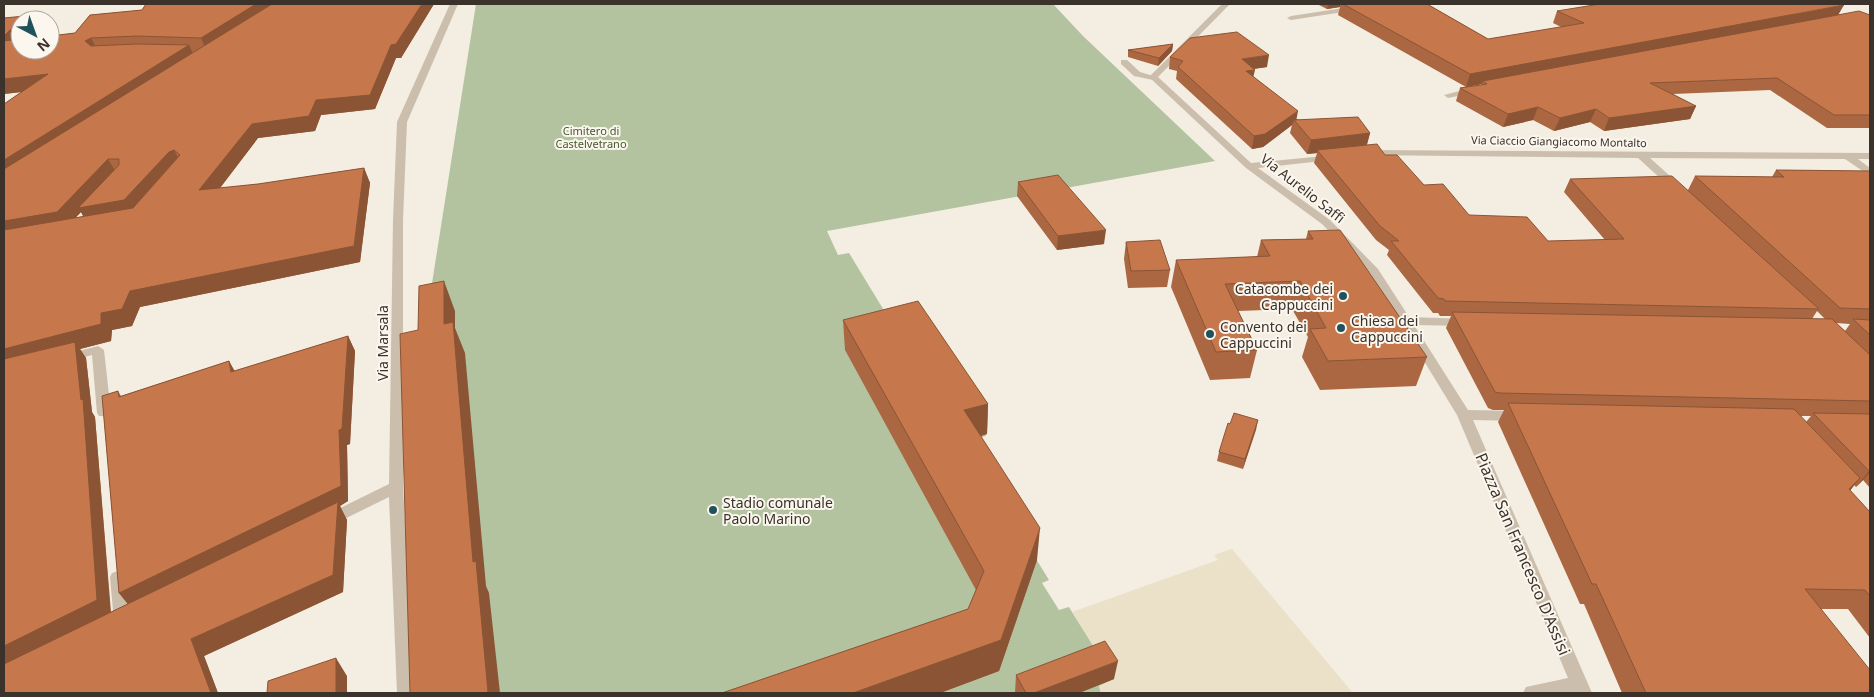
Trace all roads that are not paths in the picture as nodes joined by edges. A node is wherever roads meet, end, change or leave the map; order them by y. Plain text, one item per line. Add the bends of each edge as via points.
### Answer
1 (454, 4) edge
2 (1226, 4) edge
3 (1383, 4) edge
4 (1291, 18) dead end
5 (1124, 62) dead end
6 (1153, 78) junction
7 (1487, 88) edge
8 (1448, 95) dead end
9 (1357, 154) edge
10 (1640, 154) junction
11 (1338, 156) edge
12 (1848, 156) junction
13 (1870, 156) edge
14 (1249, 166) junction
15 (1870, 173) edge
16 (1683, 194) edge
17 (1406, 321) junction
18 (1475, 322) edge
19 (51, 362) edge
20 (1464, 415) junction
21 (1532, 416) edge
22 (105, 428) edge
23 (396, 487) junction
24 (317, 526) edge
25 (117, 564) edge
26 (140, 613) edge
27 (122, 622) junction
28 (105, 630) edge
29 (1580, 688) edge
30 (406, 693) edge
31 (1532, 693) edge

1 - 23 street, Via Marsala via 402,122
2 - 6 street
3 - 4 street
5 - 6 street, Via Aurelio Saffi via 1137,74
6 - 14 street, Via Aurelio Saffi
7 - 8 street
9 - 10 street, Via Ciaccio Giangiacomo Montalto via 1377,151
10 - 12 street, Via Ciaccio Giangiacomo Montalto
10 - 16 street
11 - 14 street
12 - 13 street, Via Ciaccio Giangiacomo Montalto
12 - 15 street
14 - 17 street, Via Aurelio Saffi via 1326,222 1374,271
17 - 18 street
17 - 20 street, Via Aurelio Saffi
19 - 22 street via 98,350
20 - 21 street
20 - 29 street, Piazza San Francesco D'Assisi
23 - 24 street
23 - 30 street, Via Marsala
25 - 27 street
26 - 27 street
27 - 28 street
29 - 31 street

